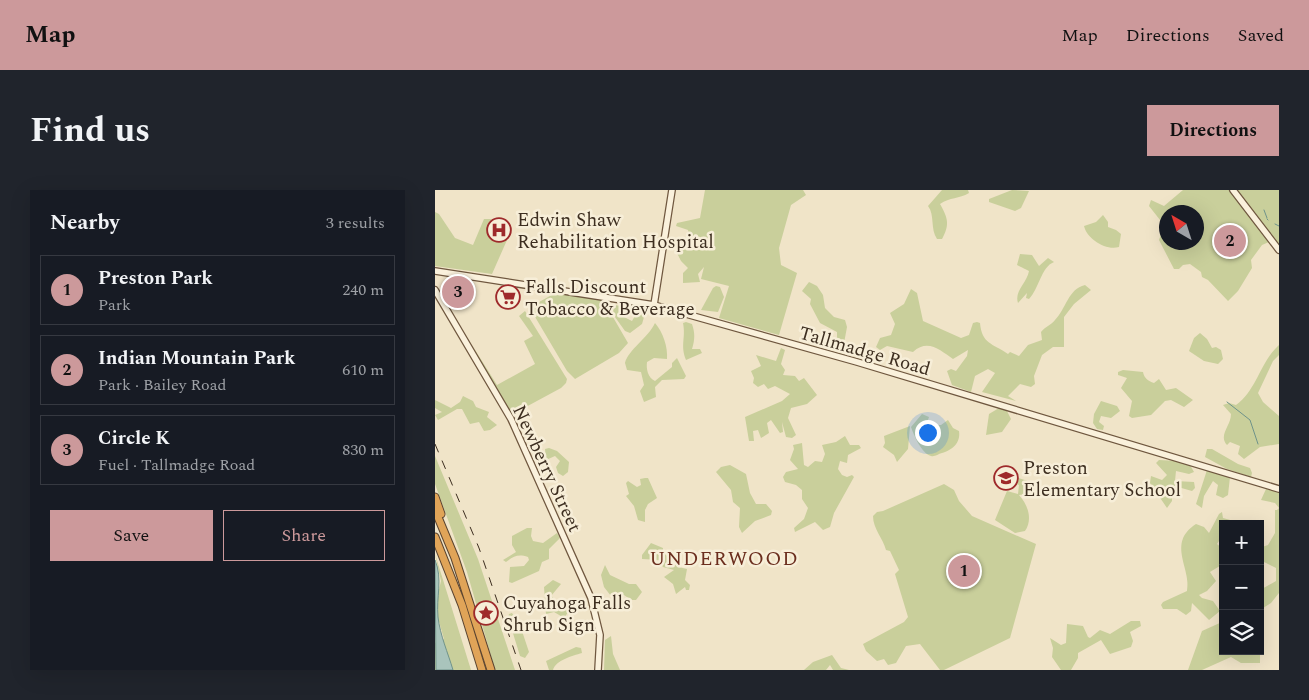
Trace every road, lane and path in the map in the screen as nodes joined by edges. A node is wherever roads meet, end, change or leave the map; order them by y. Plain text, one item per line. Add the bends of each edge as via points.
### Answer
1 (672, 190) edge
2 (1233, 190) edge
3 (1279, 250) edge
4 (435, 270) edge
5 (435, 290) edge
6 (654, 305) junction
7 (1279, 489) edge
8 (435, 497) edge
9 (435, 510) edge
10 (435, 537) edge
11 (455, 558) junction
12 (482, 670) edge
13 (491, 670) edge
14 (598, 670) edge

1 - 6 street
2 - 3 street
4 - 6 street, Tallmadge Road
5 - 14 street, Newberry Street via 511,419 591,598 600,635
6 - 7 street, Tallmadge Road
8 - 11 highway
9 - 11 highway
10 - 12 highway via 462,605
11 - 13 highway

